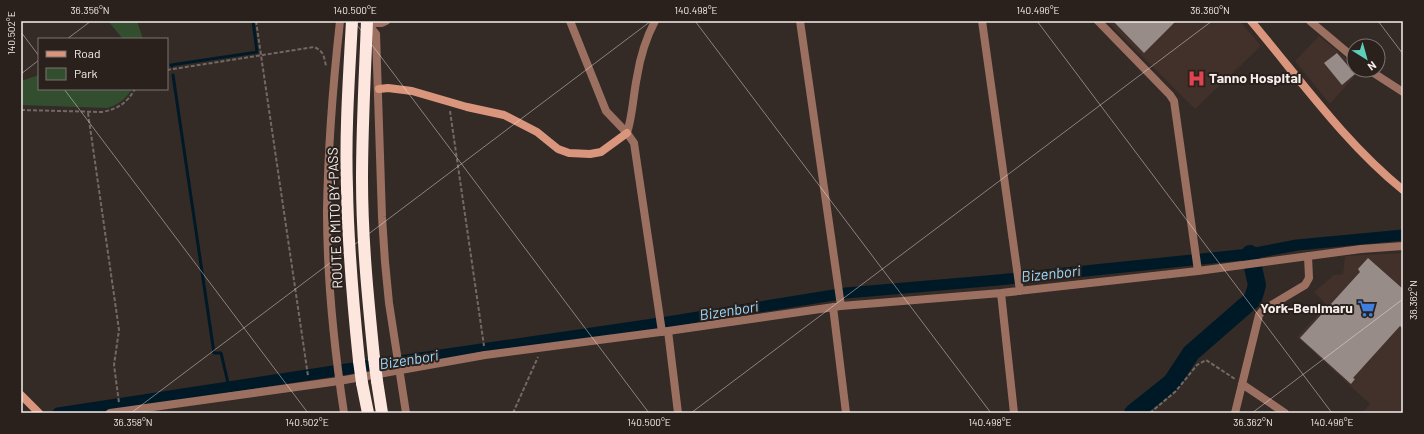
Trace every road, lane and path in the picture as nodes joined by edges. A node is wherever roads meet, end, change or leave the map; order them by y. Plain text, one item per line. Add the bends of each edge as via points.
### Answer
1 (256, 21) edge
2 (340, 21) edge
3 (352, 21) edge
4 (386, 21) edge
5 (570, 21) edge
6 (655, 21) edge
7 (800, 21) edge
8 (982, 21) edge
9 (1098, 21) edge
10 (1251, 21) edge
11 (1310, 21) edge
12 (367, 22) edge
13 (1346, 51) edge
14 (261, 56) junction
15 (326, 67) dead end
16 (168, 70) edge
17 (1381, 78) edge
18 (379, 88) junction
19 (134, 90) edge
20 (1403, 92) edge
21 (449, 102) junction
22 (21, 110) edge
23 (88, 113) junction
24 (627, 133) junction
25 (1403, 190) edge
26 (1403, 246) edge
27 (1308, 256) junction
28 (1198, 268) junction
29 (1019, 288) junction
30 (1001, 293) junction
31 (838, 305) junction
32 (664, 330) junction
33 (484, 343) dead end
34 (541, 349) junction
35 (398, 368) junction
36 (339, 378) junction
37 (308, 380) dead end
38 (1242, 384) junction
39 (21, 395) edge
40 (119, 399) dead end
41 (37, 411) edge
42 (110, 413) edge
43 (344, 413) edge
44 (368, 413) edge
45 (382, 413) edge
46 (406, 413) edge
47 (513, 413) edge
48 (678, 413) edge
49 (846, 413) edge
50 (1014, 413) edge
51 (1150, 413) edge
52 (1235, 413) edge
53 (1285, 413) edge

1 - 14 path
2 - 36 street via 332,99 327,212 329,269
3 - 44 highway, ROUTE 6 MITO BY-PASS, bridge via 347,188 351,282 359,361
4 - 12 street
5 - 24 street via 606,111
6 - 24 street via 649,32 637,76
7 - 31 street via 839,290
8 - 29 street
9 - 28 street via 1174,101
10 - 25 street via 1343,133
11 - 13 street
12 - 18 street via 376,34
12 - 45 highway, ROUTE 6 MITO BY-PASS, bridge via 362,180 365,263
14 - 15 path via 314,47 320,49 324,55
14 - 16 path
14 - 37 path
17 - 20 street
18 - 21 street via 412,91
18 - 35 street via 383,239
19 - 23 path via 130,98 115,109
21 - 24 street via 504,115 537,132 558,149 569,153 601,152
21 - 33 path
22 - 23 path
23 - 40 path via 119,330 114,365
24 - 32 street via 634,143
26 - 27 street
27 - 28 street via 1246,265
27 - 38 street via 1308,282 1259,315
28 - 29 street
29 - 30 street
30 - 31 street
30 - 50 street
31 - 32 street
31 - 49 street
32 - 34 street
32 - 48 street
34 - 35 street
34 - 47 path
35 - 36 street
35 - 46 street
36 - 42 street
36 - 43 street
38 - 51 path via 1206,360 1197,365 1176,392
38 - 52 street
38 - 53 street
39 - 41 street

